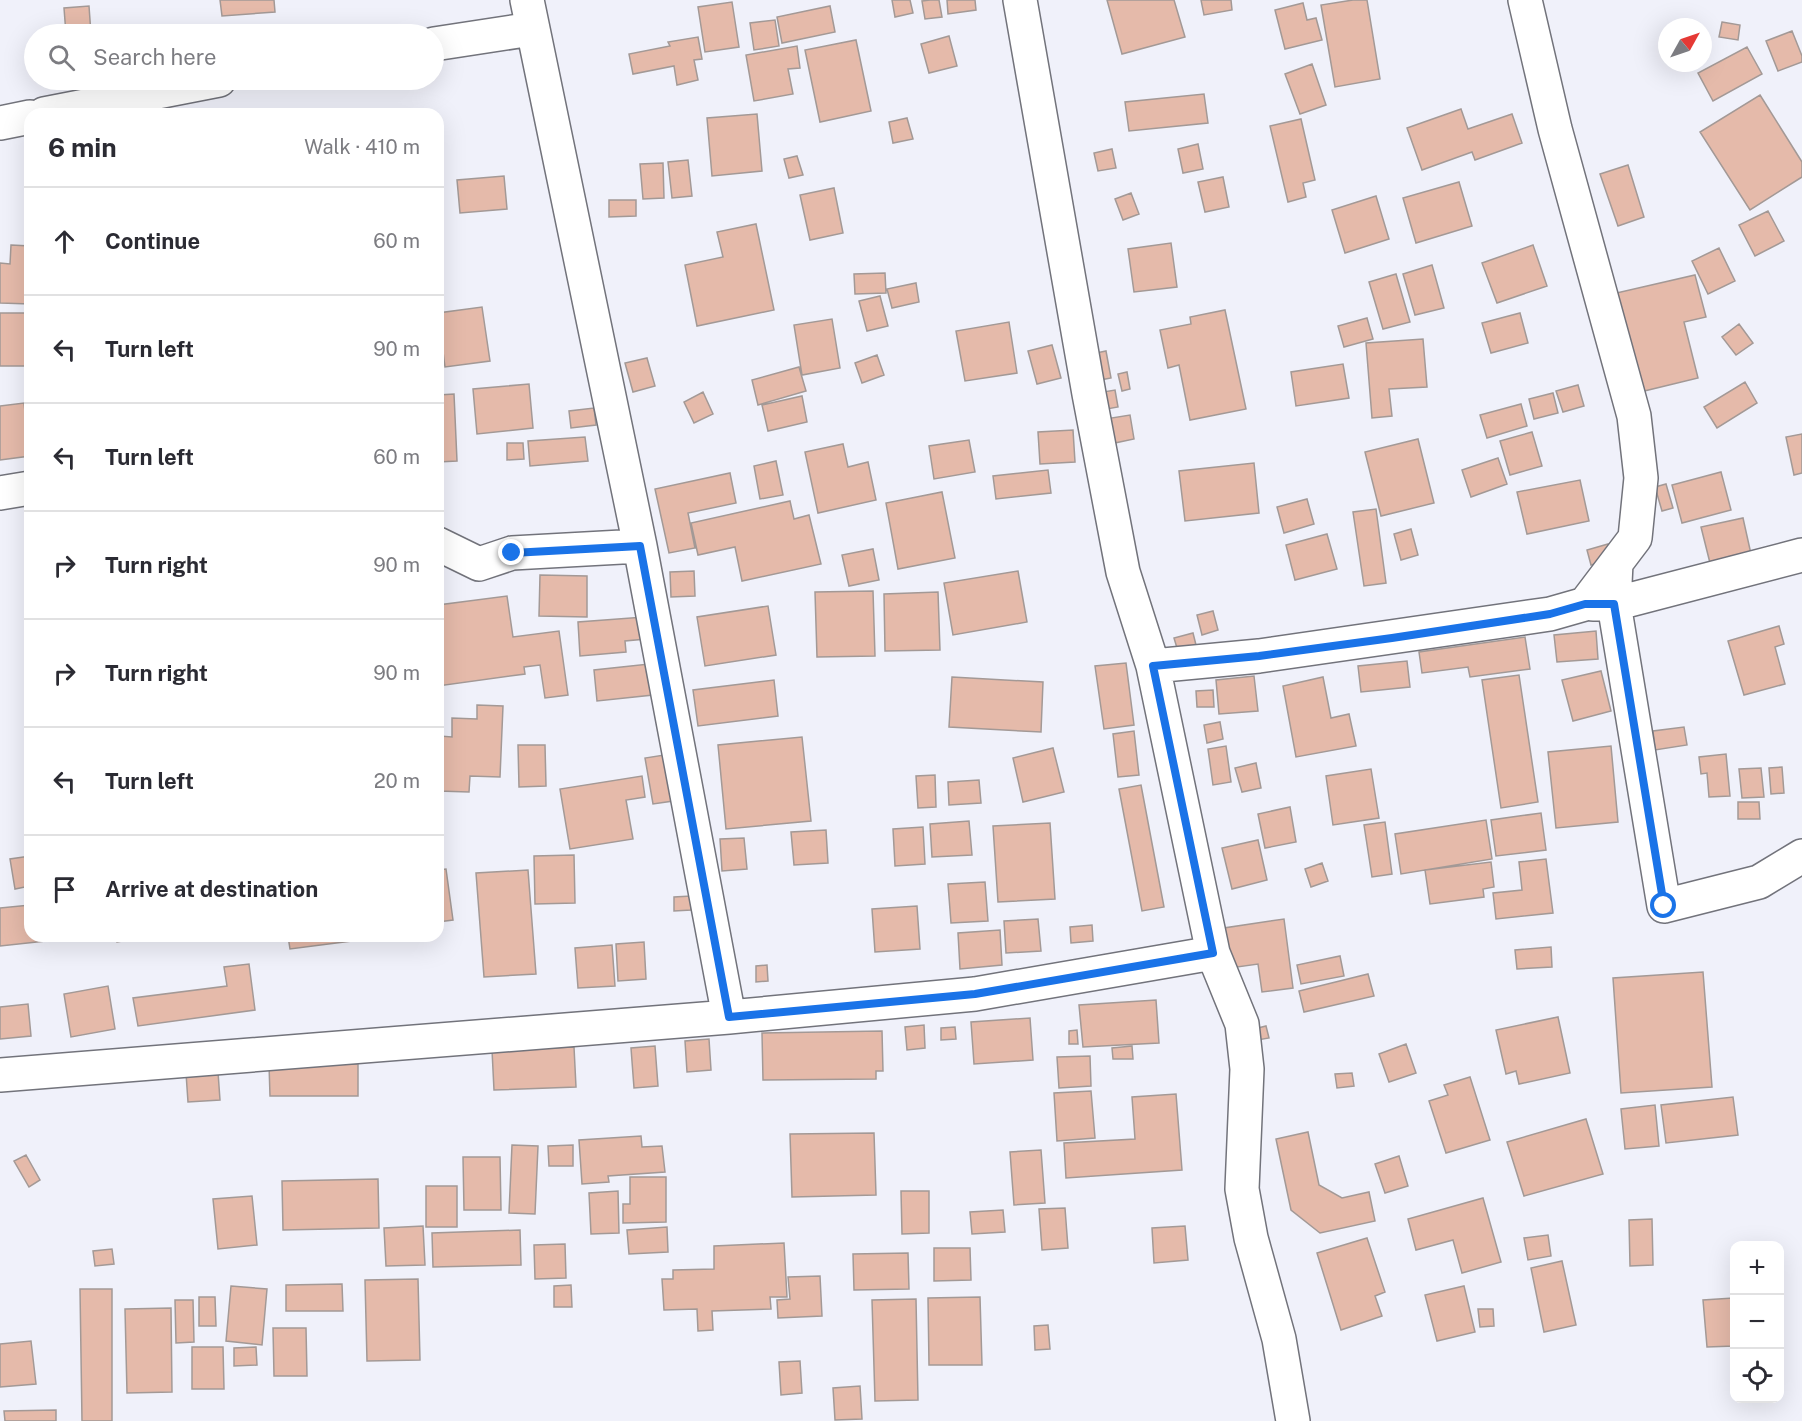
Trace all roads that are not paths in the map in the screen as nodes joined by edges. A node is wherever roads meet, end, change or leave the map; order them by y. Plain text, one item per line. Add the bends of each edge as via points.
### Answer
1 (1020, 0) edge
2 (1525, 0) edge
3 (530, 15) edge
4 (444, 41) edge
5 (168, 90) edge
6 (75, 108) edge
7 (24, 118) edge
8 (0, 123) edge
9 (24, 489) edge
10 (0, 493) edge
11 (640, 546) junction
12 (444, 547) edge
13 (1802, 555) edge
14 (1600, 604) junction
15 (1153, 666) junction
16 (1802, 856) edge
17 (1213, 953) junction
18 (729, 1017) junction
19 (0, 1075) edge
20 (1293, 1421) edge

1 - 15 street via 1123,572
2 - 14 street via 1555,129 1634,416 1641,478 1635,538 1616,563
3 - 4 street
3 - 11 street
5 - 6 street
7 - 8 street
9 - 10 street
11 - 12 street via 512,553 479,564
11 - 18 street
13 - 14 street
14 - 15 street via 1392,638
14 - 16 street via 1664,906 1759,882
15 - 17 street
17 - 18 street via 975,994
17 - 20 street via 1242,1024 1247,1069 1242,1189
18 - 19 street

